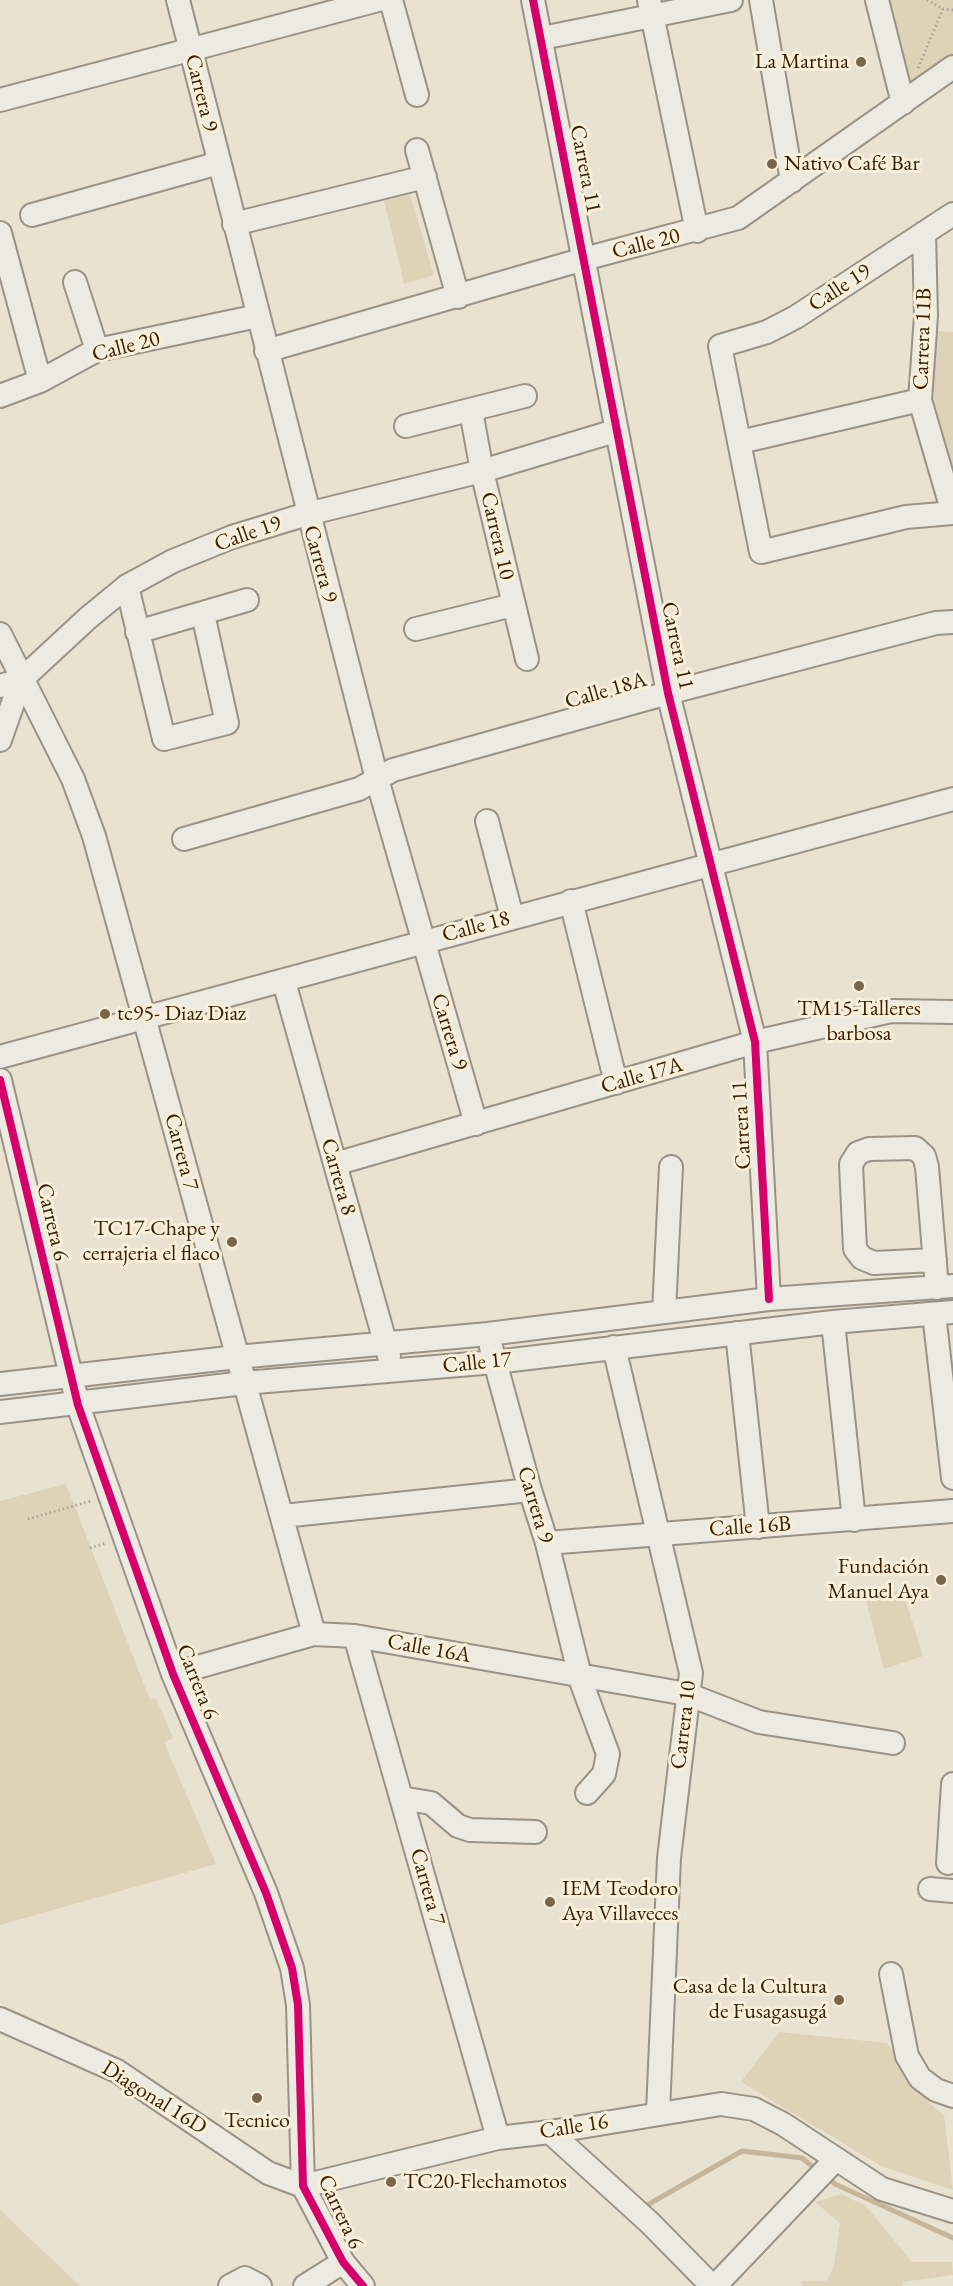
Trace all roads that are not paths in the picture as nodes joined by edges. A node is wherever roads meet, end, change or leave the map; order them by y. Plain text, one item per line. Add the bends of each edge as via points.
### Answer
1 (178, 0) edge
2 (378, 0) edge
3 (391, 0) edge
4 (533, 0) edge
5 (731, 0) edge
6 (760, 0) edge
7 (878, 0) edge
8 (650, 8) edge
9 (542, 38) junction
10 (199, 46) junction
11 (953, 67) edge
12 (417, 95) dead end
13 (0, 100) edge
14 (903, 103) junction
15 (417, 150) dead end
16 (219, 163) junction
17 (425, 177) junction
18 (792, 181) junction
19 (953, 214) edge
20 (32, 215) dead end
21 (234, 224) junction
22 (697, 231) junction
23 (0, 233) edge
24 (924, 233) junction
25 (584, 259) junction
26 (75, 282) dead end
27 (458, 297) junction
28 (258, 315) junction
29 (97, 350) junction
30 (266, 351) junction
31 (40, 381) junction
32 (0, 396) edge
33 (525, 396) dead end
34 (920, 400) junction
35 (471, 411) junction
36 (406, 426) dead end
37 (615, 431) junction
38 (740, 442) junction
39 (482, 471) junction
40 (953, 513) edge
41 (307, 514) junction
42 (128, 586) junction
43 (247, 600) dead end
44 (513, 605) junction
45 (203, 614) junction
46 (953, 622) edge
47 (416, 629) dead end
48 (137, 632) junction
49 (0, 634) edge
50 (526, 659) dead end
51 (10, 683) edge
52 (668, 693) junction
53 (0, 740) edge
54 (377, 779) junction
55 (953, 799) edge
56 (487, 821) dead end
57 (184, 839) dead end
58 (712, 864) junction
59 (571, 901) junction
60 (512, 917) junction
61 (422, 941) junction
62 (284, 982) junction
63 (953, 1012) edge
64 (145, 1019) junction
65 (755, 1042) junction
66 (0, 1057) edge
67 (0, 1080) edge
68 (616, 1083) junction
69 (476, 1124) junction
70 (335, 1164) junction
71 (671, 1167) dead end
72 (935, 1260) junction
73 (945, 1287) edge
74 (769, 1299) junction
75 (664, 1312) junction
76 (944, 1313) edge
77 (833, 1322) junction
78 (737, 1333) junction
79 (488, 1334) junction
80 (385, 1342) junction
81 (615, 1347) junction
82 (237, 1357) junction
83 (495, 1362) junction
84 (394, 1372) junction
85 (71, 1377) junction
86 (244, 1383) junction
87 (0, 1384) edge
88 (78, 1405) junction
89 (0, 1412) edge
90 (953, 1478) edge
91 (530, 1490) junction
92 (953, 1510) edge
93 (283, 1516) junction
94 (854, 1520) junction
95 (758, 1527) junction
96 (657, 1533) junction
97 (547, 1544) junction
98 (314, 1634) junction
99 (355, 1636) junction
100 (173, 1674) junction
101 (581, 1676) junction
102 (687, 1694) junction
103 (893, 1743) dead end
104 (953, 1784) edge
105 (587, 1793) dead end
106 (401, 1798) junction
107 (535, 1832) dead end
108 (948, 1863) dead end
109 (930, 1889) dead end
110 (953, 1891) edge
111 (891, 1974) dead end
112 (0, 2019) edge
113 (953, 2096) edge
114 (658, 2112) junction
115 (550, 2132) junction
116 (498, 2138) junction
117 (832, 2162) junction
118 (303, 2186) junction
119 (953, 2211) edge
120 (343, 2262) junction
121 (230, 2286) edge
122 (260, 2286) edge
123 (305, 2286) edge
124 (363, 2286) edge
125 (714, 2286) edge

1 - 10 street, Carrera 9
2 - 10 street
3 - 12 street
4 - 9 street, Carrera 11
5 - 8 street
6 - 18 street
7 - 14 street
8 - 9 street
8 - 22 street
9 - 25 street, Carrera 11
10 - 13 street
10 - 16 street, Carrera 9
11 - 14 street, Calle 20
14 - 18 street, Calle 20
15 - 17 street
16 - 20 street
16 - 21 street, Carrera 9
17 - 21 street
17 - 27 street
18 - 22 street, Calle 20 via 738,219
19 - 24 street, Calle 19
21 - 28 street, Carrera 9
22 - 25 street, Calle 20
23 - 31 street
24 - 34 street, Carrera 11B via 926,316
24 - 38 street, Calle 19 via 796,317 767,332 720,346
25 - 27 street, Calle 20
25 - 37 street, Carrera 11
26 - 29 street
27 - 30 street, Calle 20
28 - 29 street, Calle 20
28 - 30 street, Carrera 9
29 - 31 street, Calle 20
30 - 41 street, Carrera 9
31 - 32 street, Calle 20
33 - 35 street
34 - 38 street
34 - 40 street, Carrera 11B
35 - 36 street
35 - 39 street, Carrera 10
37 - 39 street, Calle 19
37 - 52 street, Carrera 11
38 - 40 street via 761,552 906,517
39 - 41 street, Calle 19
39 - 44 street, Carrera 10
41 - 42 street, Calle 19 via 232,537 173,561
41 - 54 street, Carrera 9
42 - 48 street
42 - 51 street, Calle 19
43 - 45 street
44 - 47 street
44 - 50 street, Carrera 10
45 - 48 street
45 - 48 street via 227,723 164,739
46 - 52 street, Calle 18A via 936,623
49 - 51 street, Carrera 7
51 - 53 street, Calle 19
51 - 64 street, Carrera 7 via 74,779 94,836
52 - 54 street, Calle 18A via 393,770
52 - 58 street, Carrera 11
54 - 57 street, Calle 18A via 359,789
54 - 61 street, Carrera 9
55 - 58 street, Calle 18
56 - 60 street
58 - 59 street, Calle 18
58 - 65 street, Carrera 11
59 - 60 street, Calle 18
59 - 68 street
60 - 61 street, Calle 18
61 - 62 street, Calle 18
61 - 69 street, Carrera 9
62 - 64 street, Calle 18
62 - 70 street, Carrera 8
63 - 65 street, Calle 17A via 891,1011
64 - 66 street, Calle 18
64 - 82 street, Carrera 7
65 - 68 street, Calle 17A
65 - 74 street, Carrera 11
67 - 85 street, Carrera 6
68 - 69 street, Calle 17A
69 - 70 street, Calle 17A
70 - 80 street, Carrera 8
71 - 75 street
72 - 72 street via 874,1263 862,1258 855,1249 851,1164 858,1153 869,1149 915,1148 924,1156
72 - 73 street
73 - 74 street, Calle 17
74 - 75 street, Calle 17
75 - 79 street, Calle 17
76 - 77 street, Calle 17
76 - 90 street
77 - 78 street, Calle 17
77 - 94 street
78 - 81 street, Calle 17
78 - 95 street
79 - 80 street, Calle 17
79 - 83 street, Carrera 9
80 - 82 street, Calle 17
80 - 84 street, Carrera 8
81 - 83 street, Calle 17
81 - 96 street, Carrera 10
82 - 85 street, Calle 17
82 - 86 street, Carrera 7
83 - 84 street, Calle 17
83 - 91 street, Carrera 9
84 - 86 street, Calle 17
85 - 87 street, Calle 17
85 - 88 street, Carrera 6
86 - 88 street, Calle 17
86 - 93 street, Carrera 7
88 - 89 street, Calle 17
88 - 100 street, Carrera 6
91 - 93 street
91 - 97 street, Carrera 9
92 - 94 street, Calle 16B
93 - 98 street, Carrera 7
94 - 95 street, Calle 16B
95 - 96 street, Calle 16B
96 - 97 street, Calle 16B
96 - 102 street, Carrera 10 via 692,1673
97 - 101 street, Carrera 9
98 - 99 street, Calle 16A
98 - 100 street, Calle 16A
99 - 101 street, Calle 16A
99 - 106 street, Carrera 7
100 - 118 street, Carrera 6 via 266,1893 292,1968 298,2005
101 - 102 street, Calle 16A
101 - 105 street, Carrera 9 via 608,1754 604,1774
102 - 103 street, Calle 16A via 759,1722
102 - 114 street, Carrera 10 via 669,1857
104 - 108 street
106 - 107 street via 430,1803 458,1826 470,1830
106 - 116 street, Carrera 7
109 - 110 street
111 - 113 street via 907,2056 920,2078
112 - 118 street, Diagonal 16D via 117,2071 268,2173
114 - 115 street, Calle 16
114 - 117 street, Calle 16 via 721,2104 754,2109 783,2124
115 - 116 street, Calle 16
115 - 125 street
116 - 118 street, Calle 16
117 - 119 street, Calle 16 via 882,2189
117 - 125 street
118 - 120 street, Carrera 6
120 - 123 street
120 - 124 street, Carrera 6
121 - 122 street via 245,2277

